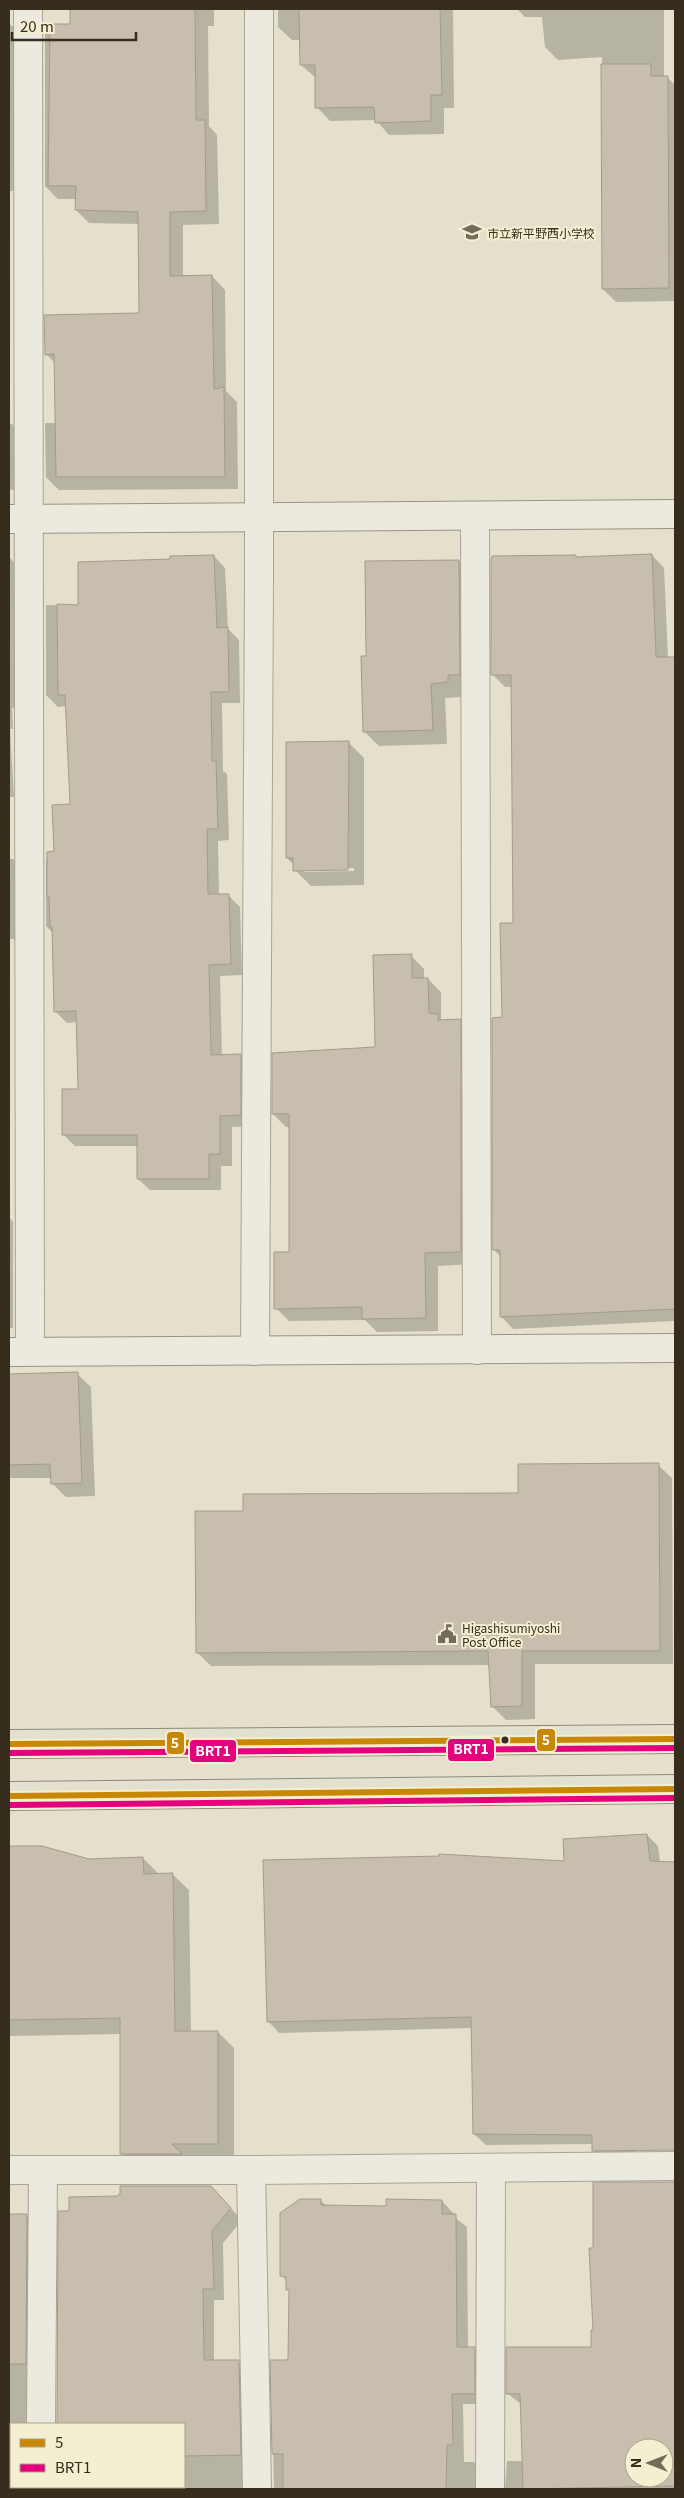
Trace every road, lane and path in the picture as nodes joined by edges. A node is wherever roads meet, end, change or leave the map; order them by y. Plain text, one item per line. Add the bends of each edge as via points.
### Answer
1 (28, 9) edge
2 (259, 9) edge
3 (675, 514) edge
4 (475, 516) junction
5 (259, 517) junction
6 (19, 519) edge
7 (675, 1348) edge
8 (477, 1350) junction
9 (254, 1351) junction
10 (20, 1352) edge
11 (675, 1739) edge
12 (9, 1744) edge
13 (675, 1789) edge
14 (9, 1796) edge
15 (675, 2166) edge
16 (491, 2168) junction
17 (9, 2170) edge
18 (43, 2170) junction
19 (251, 2170) junction
20 (41, 2423) edge
21 (256, 2489) edge
22 (490, 2489) edge

1 - 6 street
2 - 5 street
3 - 4 street
4 - 5 street
4 - 8 street
5 - 6 street
5 - 9 street
6 - 10 street
7 - 8 street
8 - 9 street
9 - 10 street
11 - 12 main road
13 - 14 main road
15 - 16 street
16 - 19 street
16 - 22 street
17 - 18 street
18 - 19 street
18 - 20 street
19 - 21 street

